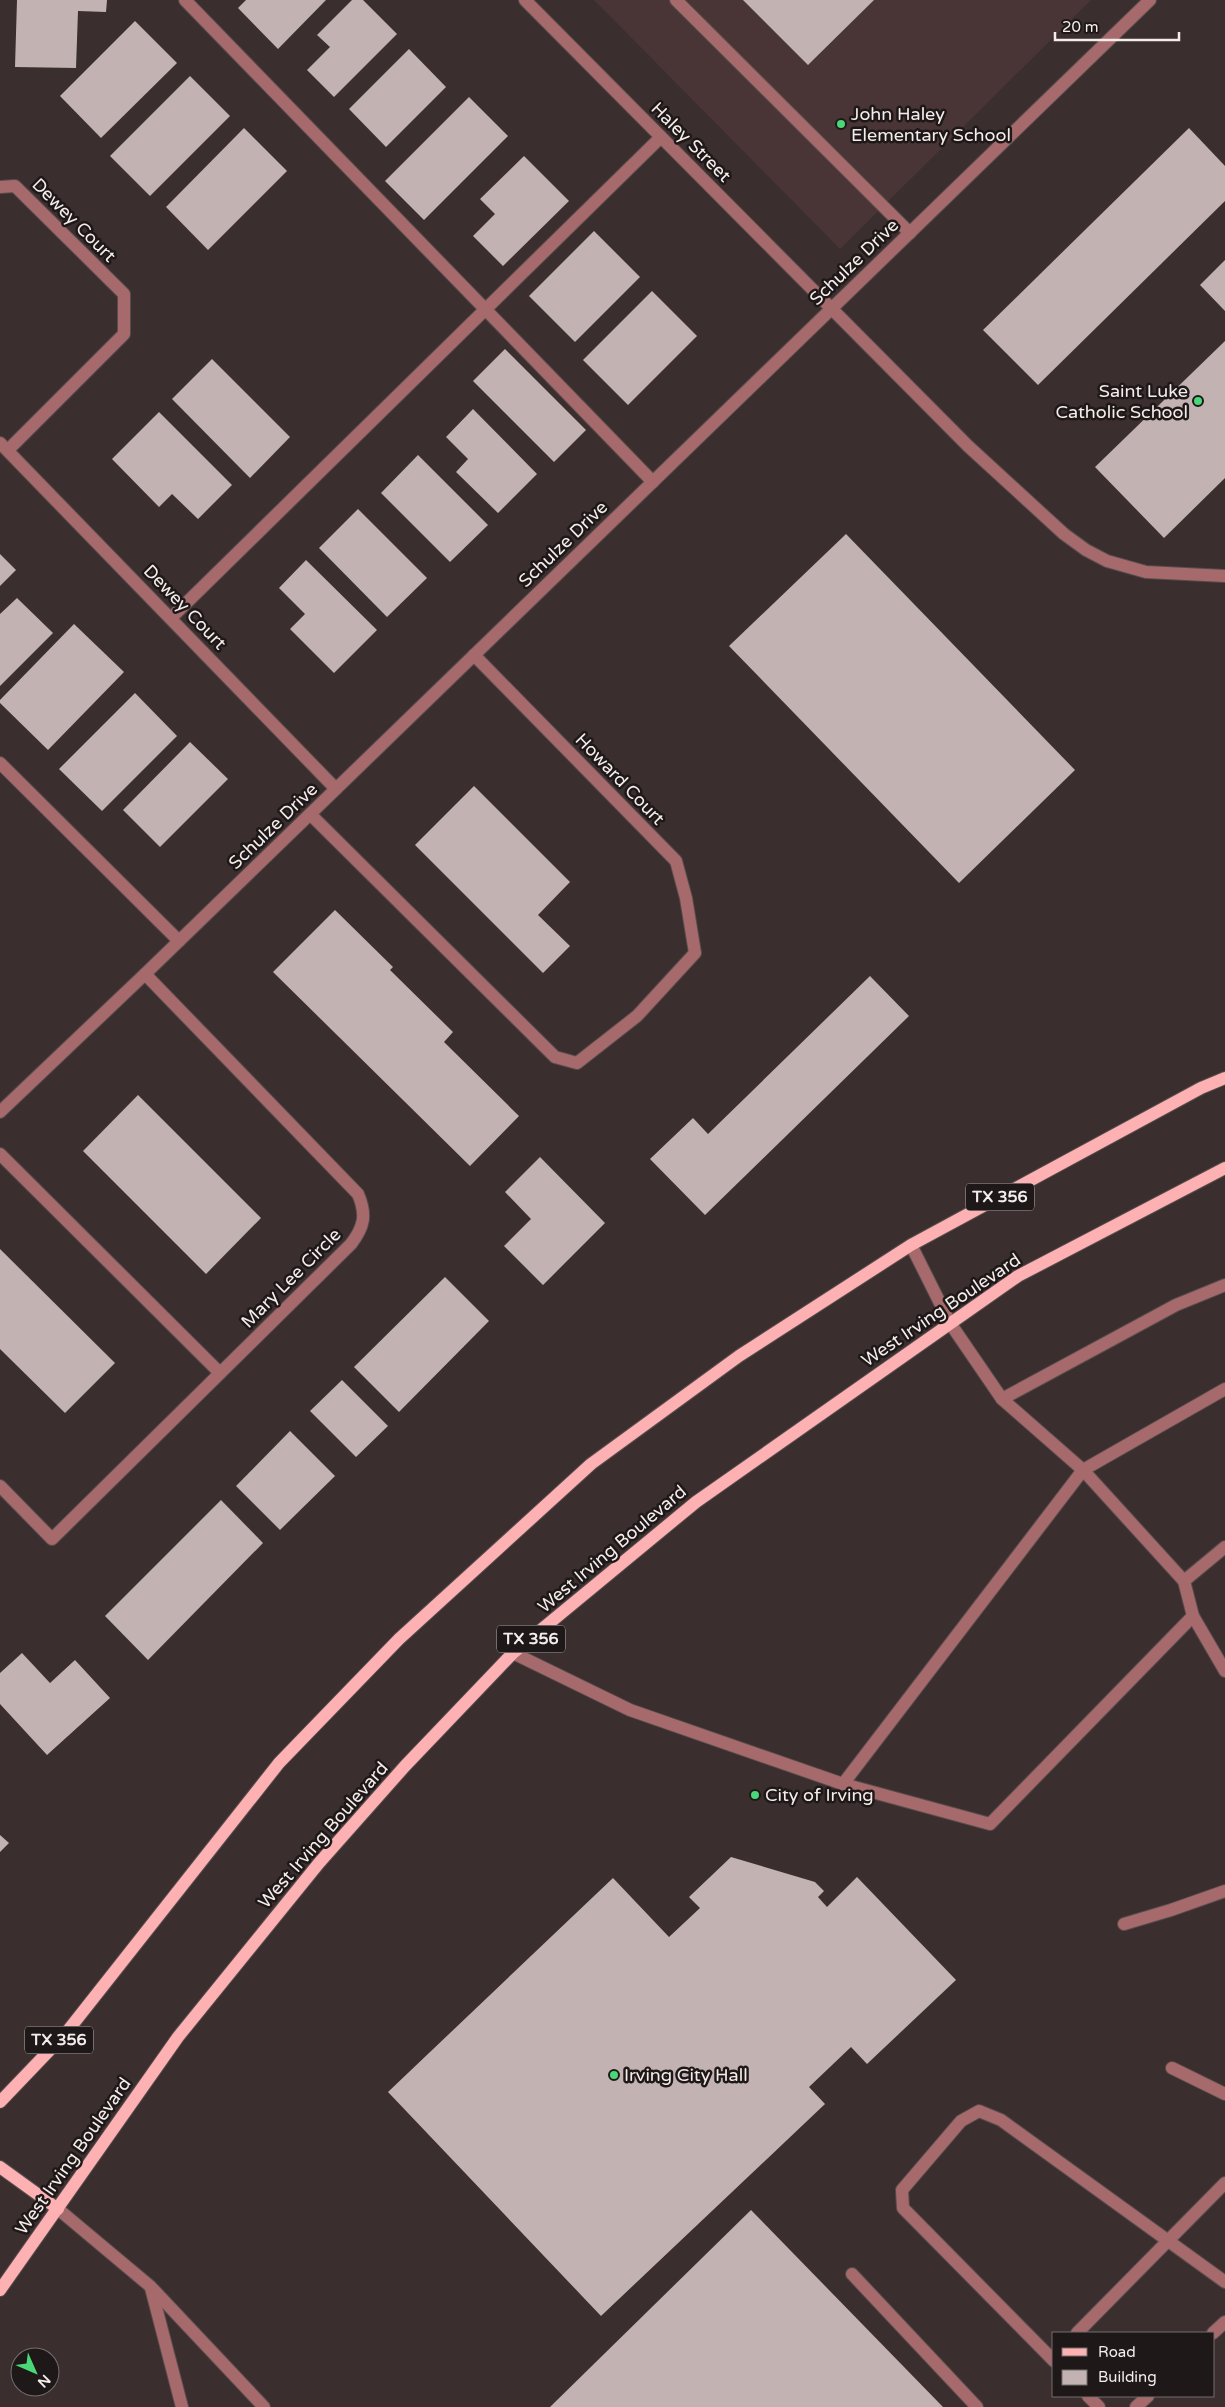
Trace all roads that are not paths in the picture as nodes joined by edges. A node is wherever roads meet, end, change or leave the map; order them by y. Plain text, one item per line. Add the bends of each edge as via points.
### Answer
1 (185, 0) edge
2 (525, 0) edge
3 (676, 0) edge
4 (1150, 0) edge
5 (661, 136) junction
6 (0, 188) edge
7 (910, 233) junction
8 (485, 309) junction
9 (832, 309) junction
10 (4, 446) edge
11 (653, 482) junction
12 (1225, 576) edge
13 (170, 618) junction
14 (474, 655) junction
15 (0, 763) edge
16 (336, 789) junction
17 (310, 814) junction
18 (179, 941) junction
19 (145, 974) junction
20 (1225, 1078) edge
21 (0, 1112) edge
22 (0, 1154) edge
23 (1225, 1168) edge
24 (911, 1245) junction
25 (1225, 1285) edge
26 (950, 1323) junction
27 (220, 1373) junction
28 (1225, 1389) edge
29 (1002, 1399) junction
30 (1082, 1470) junction
31 (0, 1486) edge
32 (1225, 1547) edge
33 (1184, 1581) junction
34 (1193, 1616) junction
35 (513, 1653) junction
36 (1225, 1671) edge
37 (843, 1784) junction
38 (1225, 1891) edge
39 (1124, 1924) dead end
40 (1172, 2068) dead end
41 (1225, 2094) edge
42 (0, 2102) edge
43 (0, 2166) edge
44 (1225, 2183) edge
45 (58, 2209) junction
46 (1169, 2241) junction
47 (852, 2274) dead end
48 (1225, 2282) edge
49 (150, 2286) junction
50 (0, 2290) edge
51 (1225, 2322) edge
52 (1078, 2332) edge
53 (1214, 2332) edge
54 (1052, 2357) edge
55 (1089, 2397) edge
56 (1147, 2397) edge
57 (182, 2407) edge
58 (264, 2407) edge
59 (977, 2407) edge
60 (1099, 2407) edge
61 (1136, 2407) edge

1 - 8 street
2 - 5 street, Haley Street
3 - 7 street
4 - 7 street, Schulze Drive
5 - 8 street
5 - 9 street, Haley Street
6 - 10 street, Dewey Court via 15,186 124,294 124,334
7 - 9 street, Schulze Drive
8 - 11 street
8 - 13 street
9 - 11 street, Schulze Drive
9 - 12 street, Haley Street via 968,446 1064,534 1086,550 1107,561 1146,572
10 - 13 street, Dewey Court
11 - 14 street, Schulze Drive
13 - 16 street, Dewey Court
14 - 16 street, Schulze Drive
14 - 17 street, Howard Court via 676,861 695,954 637,1016 577,1063 555,1057
15 - 18 street
16 - 17 street, Schulze Drive
17 - 18 street, Schulze Drive
18 - 19 street, Schulze Drive
19 - 21 street, Schulze Drive
19 - 27 street, Mary Lee Circle via 358,1194 364,1206 361,1231 351,1244
20 - 24 main road, TX 356
22 - 27 street
23 - 26 main road, West Irving Boulevard / TX 356 via 1018,1276
24 - 26 street
24 - 42 main road, TX 356 via 739,1356 591,1464 399,1638 279,1763 66,2033
25 - 29 street via 1176,1305
26 - 29 street
26 - 35 main road, West Irving Boulevard / TX 356 via 696,1502
27 - 31 street, Mary Lee Circle via 52,1539
28 - 30 street
29 - 30 street
30 - 33 street
30 - 37 street
32 - 33 street
33 - 34 street
34 - 36 street
34 - 37 street via 990,1824
35 - 37 street via 630,1710
35 - 45 main road, West Irving Boulevard / TX 356 via 405,1766 319,1863 178,2037
38 - 39 street
40 - 41 street
43 - 45 main road
44 - 46 street
45 - 49 street
45 - 50 main road, West Irving Boulevard / TX 356
46 - 48 street
46 - 52 street
46 - 54 street via 1001,2120 979,2111 961,2121 902,2190 903,2208
47 - 59 street
49 - 57 street
49 - 58 street
51 - 53 street
55 - 60 street
56 - 61 street

